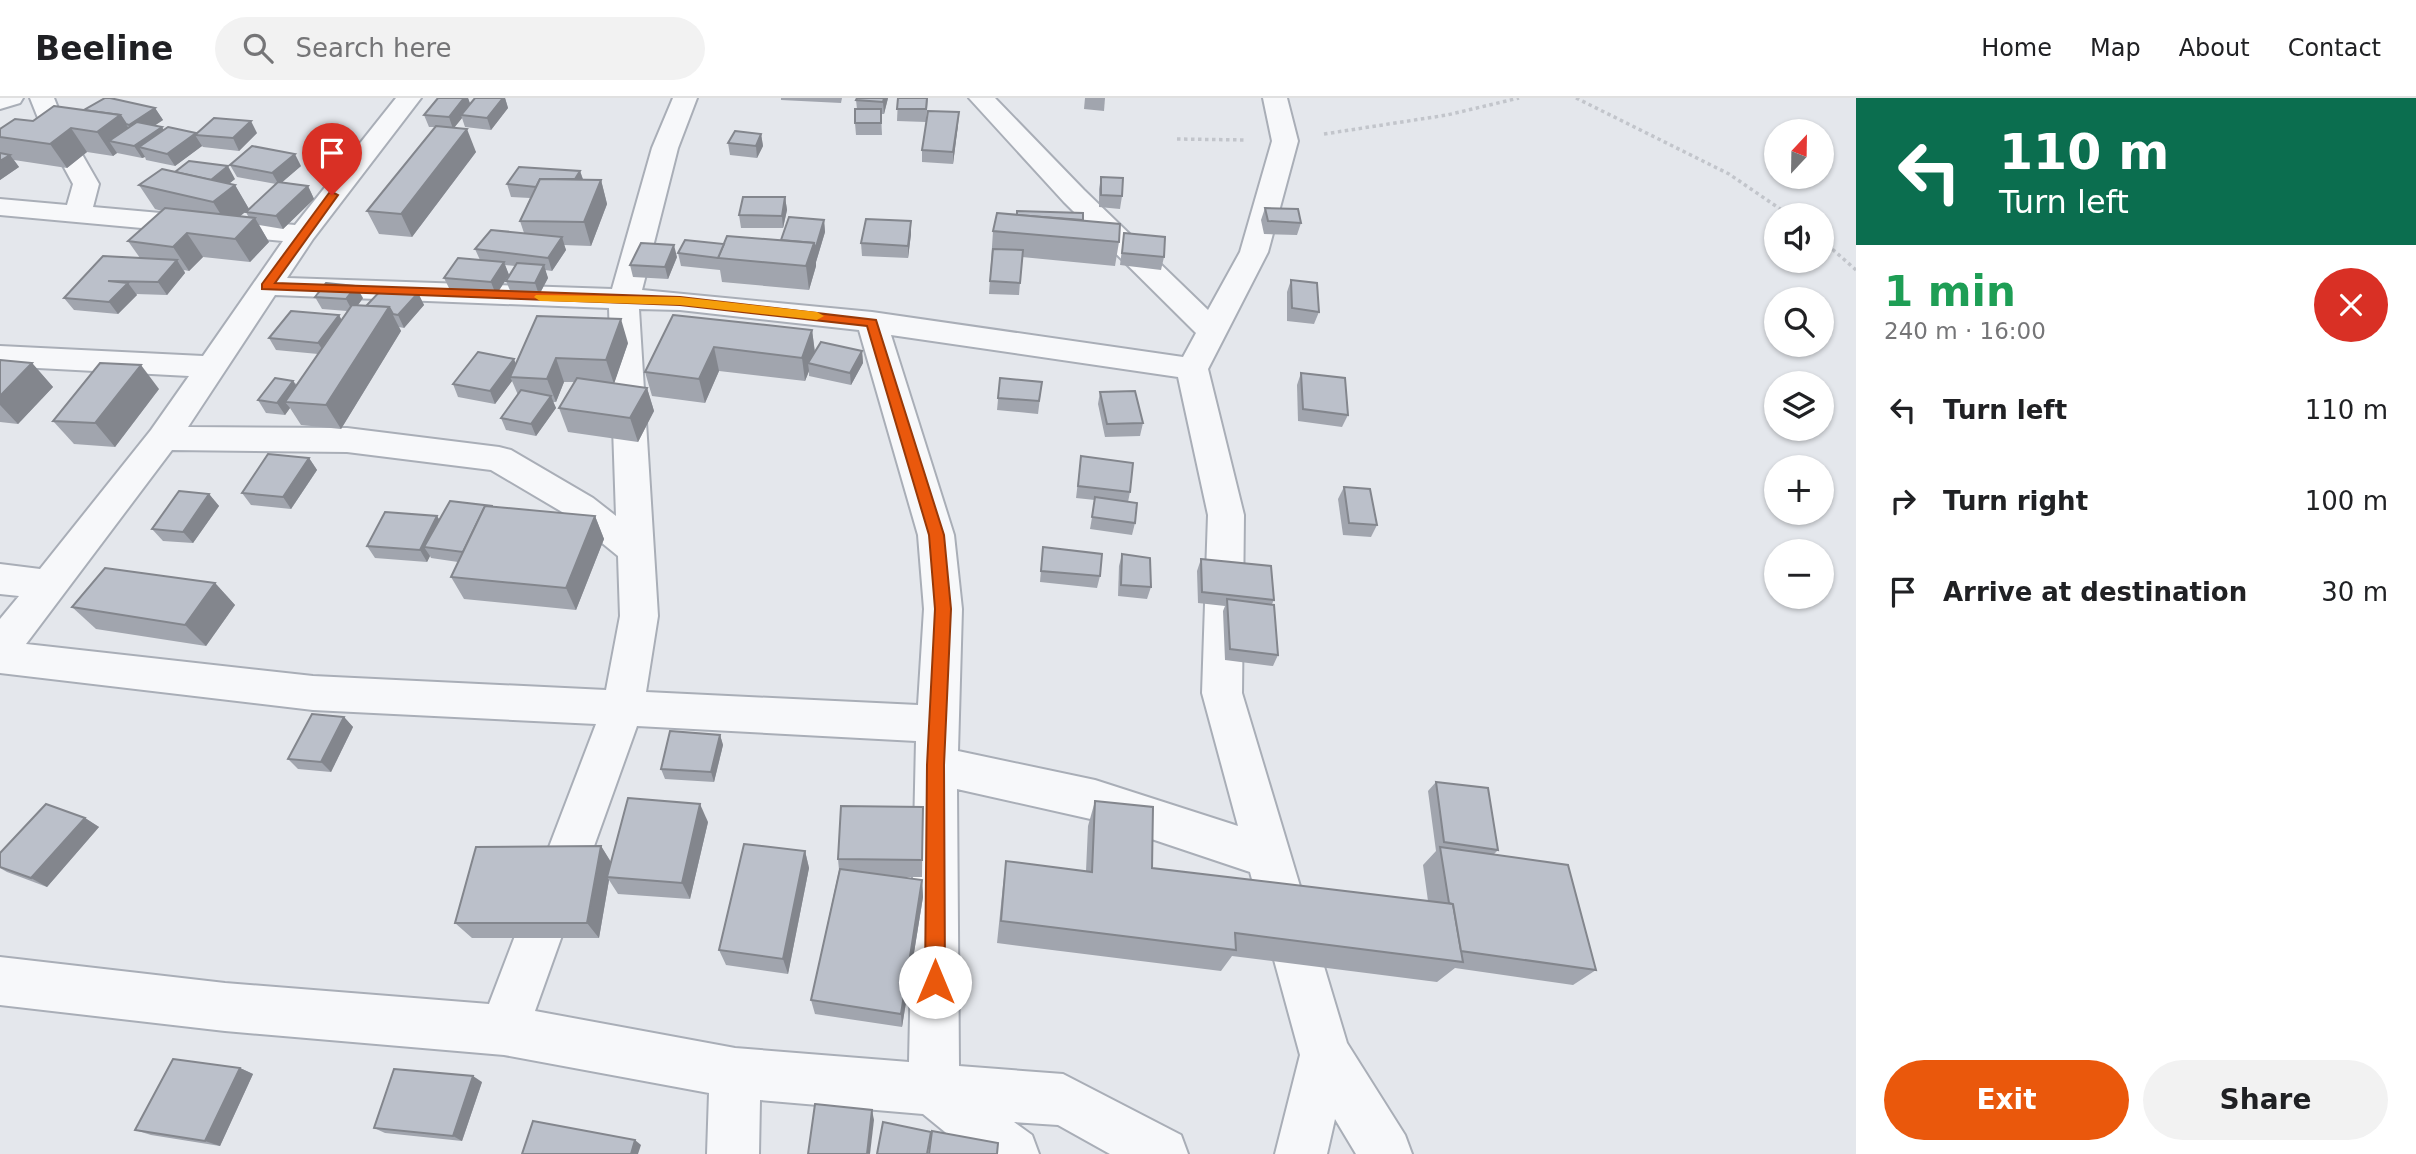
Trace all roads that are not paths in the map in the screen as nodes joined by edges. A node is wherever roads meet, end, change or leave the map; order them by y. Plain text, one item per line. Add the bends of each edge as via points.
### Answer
1 (11, 98) edge
2 (42, 98) edge
3 (409, 98) edge
4 (685, 98) edge
5 (981, 98) edge
6 (1275, 98) edge
7 (0, 102) edge
8 (0, 207) edge
9 (78, 214) junction
10 (302, 234) junction
11 (266, 286) junction
12 (624, 301) junction
13 (872, 322) junction
14 (1212, 331) junction
15 (0, 356) edge
16 (212, 367) junction
17 (1192, 369) junction
18 (163, 438) junction
19 (634, 549) junction
20 (0, 579) edge
21 (48, 584) junction
22 (0, 648) edge
23 (0, 657) edge
24 (623, 708) junction
25 (937, 744) junction
26 (1269, 858) junction
27 (0, 981) edge
28 (504, 1030) junction
29 (1325, 1055) junction
30 (735, 1073) junction
31 (934, 1090) junction
32 (733, 1154) edge
33 (1013, 1154) edge
34 (1162, 1154) edge
35 (1301, 1154) edge
36 (1386, 1154) edge

1 - 7 street
2 - 9 street via 86,184
3 - 10 street
4 - 12 street via 665,148
5 - 14 street
6 - 14 street via 1285,141 1254,252
8 - 9 street
9 - 10 street
10 - 11 street
11 - 12 street
11 - 16 street
12 - 13 street via 680,301
12 - 19 street
13 - 17 street
13 - 25 street via 936,535 943,609
14 - 17 street
15 - 16 street
16 - 18 street
17 - 26 street via 1226,515 1222,693
18 - 19 street via 347,440 499,459 581,507
18 - 21 street
19 - 24 street via 639,615
20 - 21 street
21 - 22 street
23 - 24 street via 313,693
24 - 25 street
24 - 28 street
25 - 26 street
25 - 31 street
26 - 29 street
27 - 28 street via 225,1007
28 - 30 street
29 - 35 street
29 - 36 street
30 - 31 street
30 - 32 street
31 - 33 street
31 - 34 street via 1063,1100

